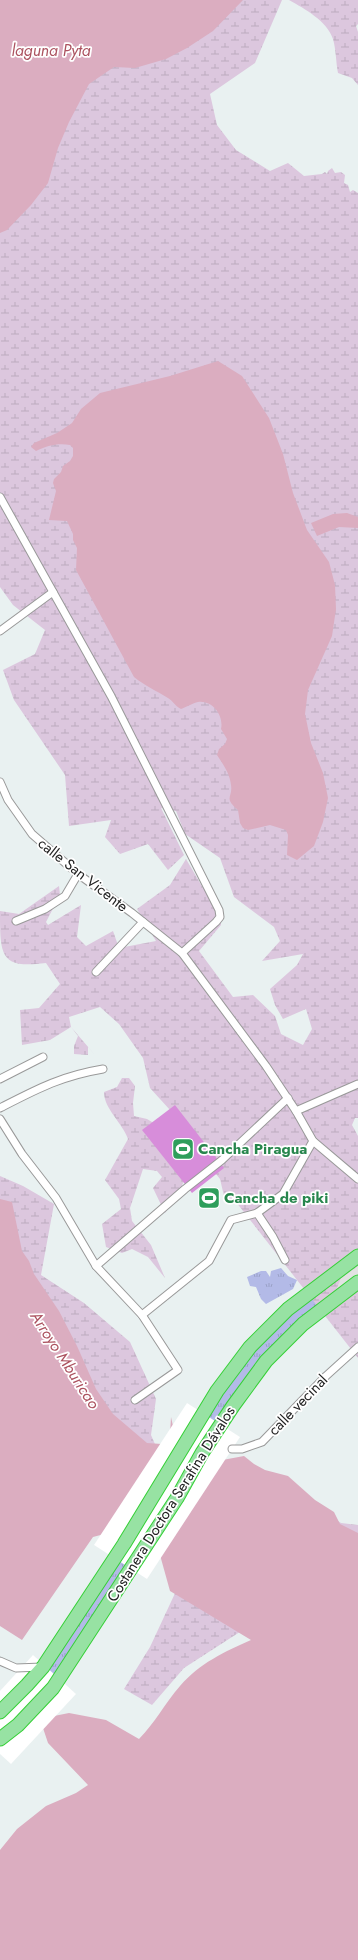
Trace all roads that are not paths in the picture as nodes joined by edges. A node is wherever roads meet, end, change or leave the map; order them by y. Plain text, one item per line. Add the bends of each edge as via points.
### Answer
1 (0, 498) edge
2 (53, 592) junction
3 (1, 627) edge
4 (0, 782) edge
5 (78, 874) junction
6 (16, 922) dead end
7 (143, 922) junction
8 (182, 953) junction
9 (96, 972) dead end
10 (43, 1057) dead end
11 (103, 1069) dead end
12 (0, 1078) edge
13 (358, 1084) edge
14 (288, 1098) junction
15 (0, 1108) edge
16 (296, 1111) junction
17 (0, 1119) edge
18 (313, 1141) junction
19 (358, 1179) edge
20 (257, 1213) junction
21 (358, 1256) edge
22 (285, 1260) dead end
23 (96, 1266) junction
24 (358, 1282) edge
25 (142, 1315) junction
26 (358, 1347) edge
27 (135, 1400) dead end
28 (232, 1449) dead end
29 (0, 1661) edge
30 (43, 1667) junction
31 (1, 1710) edge
32 (0, 1740) edge

1 - 2 street
2 - 3 street
2 - 8 street via 111,696 219,910 220,917 216,922
4 - 5 street, calle San Vicente via 8,800 32,834
5 - 6 street via 65,896
5 - 7 street, calle San Vicente
7 - 8 street, calle San Vicente
7 - 9 street
8 - 14 street, calle San Vicente
10 - 12 street
11 - 15 street via 51,1082
13 - 16 street
14 - 16 street, calle San Vicente
14 - 23 street via 222,1160
16 - 18 street, calle San Vicente
17 - 23 street via 22,1154 56,1198
18 - 19 street
18 - 20 street via 283,1194
20 - 22 street via 274,1237
20 - 25 street via 231,1220 209,1260
21 - 30 highway, Costanera Doctora Serafina Dávalos via 288,1309 250,1347 217,1391 124,1544
23 - 25 street
24 - 32 highway, Costanera Doctora Serafina Dávalos via 303,1324 266,1361 232,1406 177,1498 53,1688
25 - 27 street via 178,1370
26 - 28 street, calle vecinal via 262,1442 242,1449
29 - 30 street via 16,1668
30 - 31 highway, Costanera Doctora Serafina Dávalos

